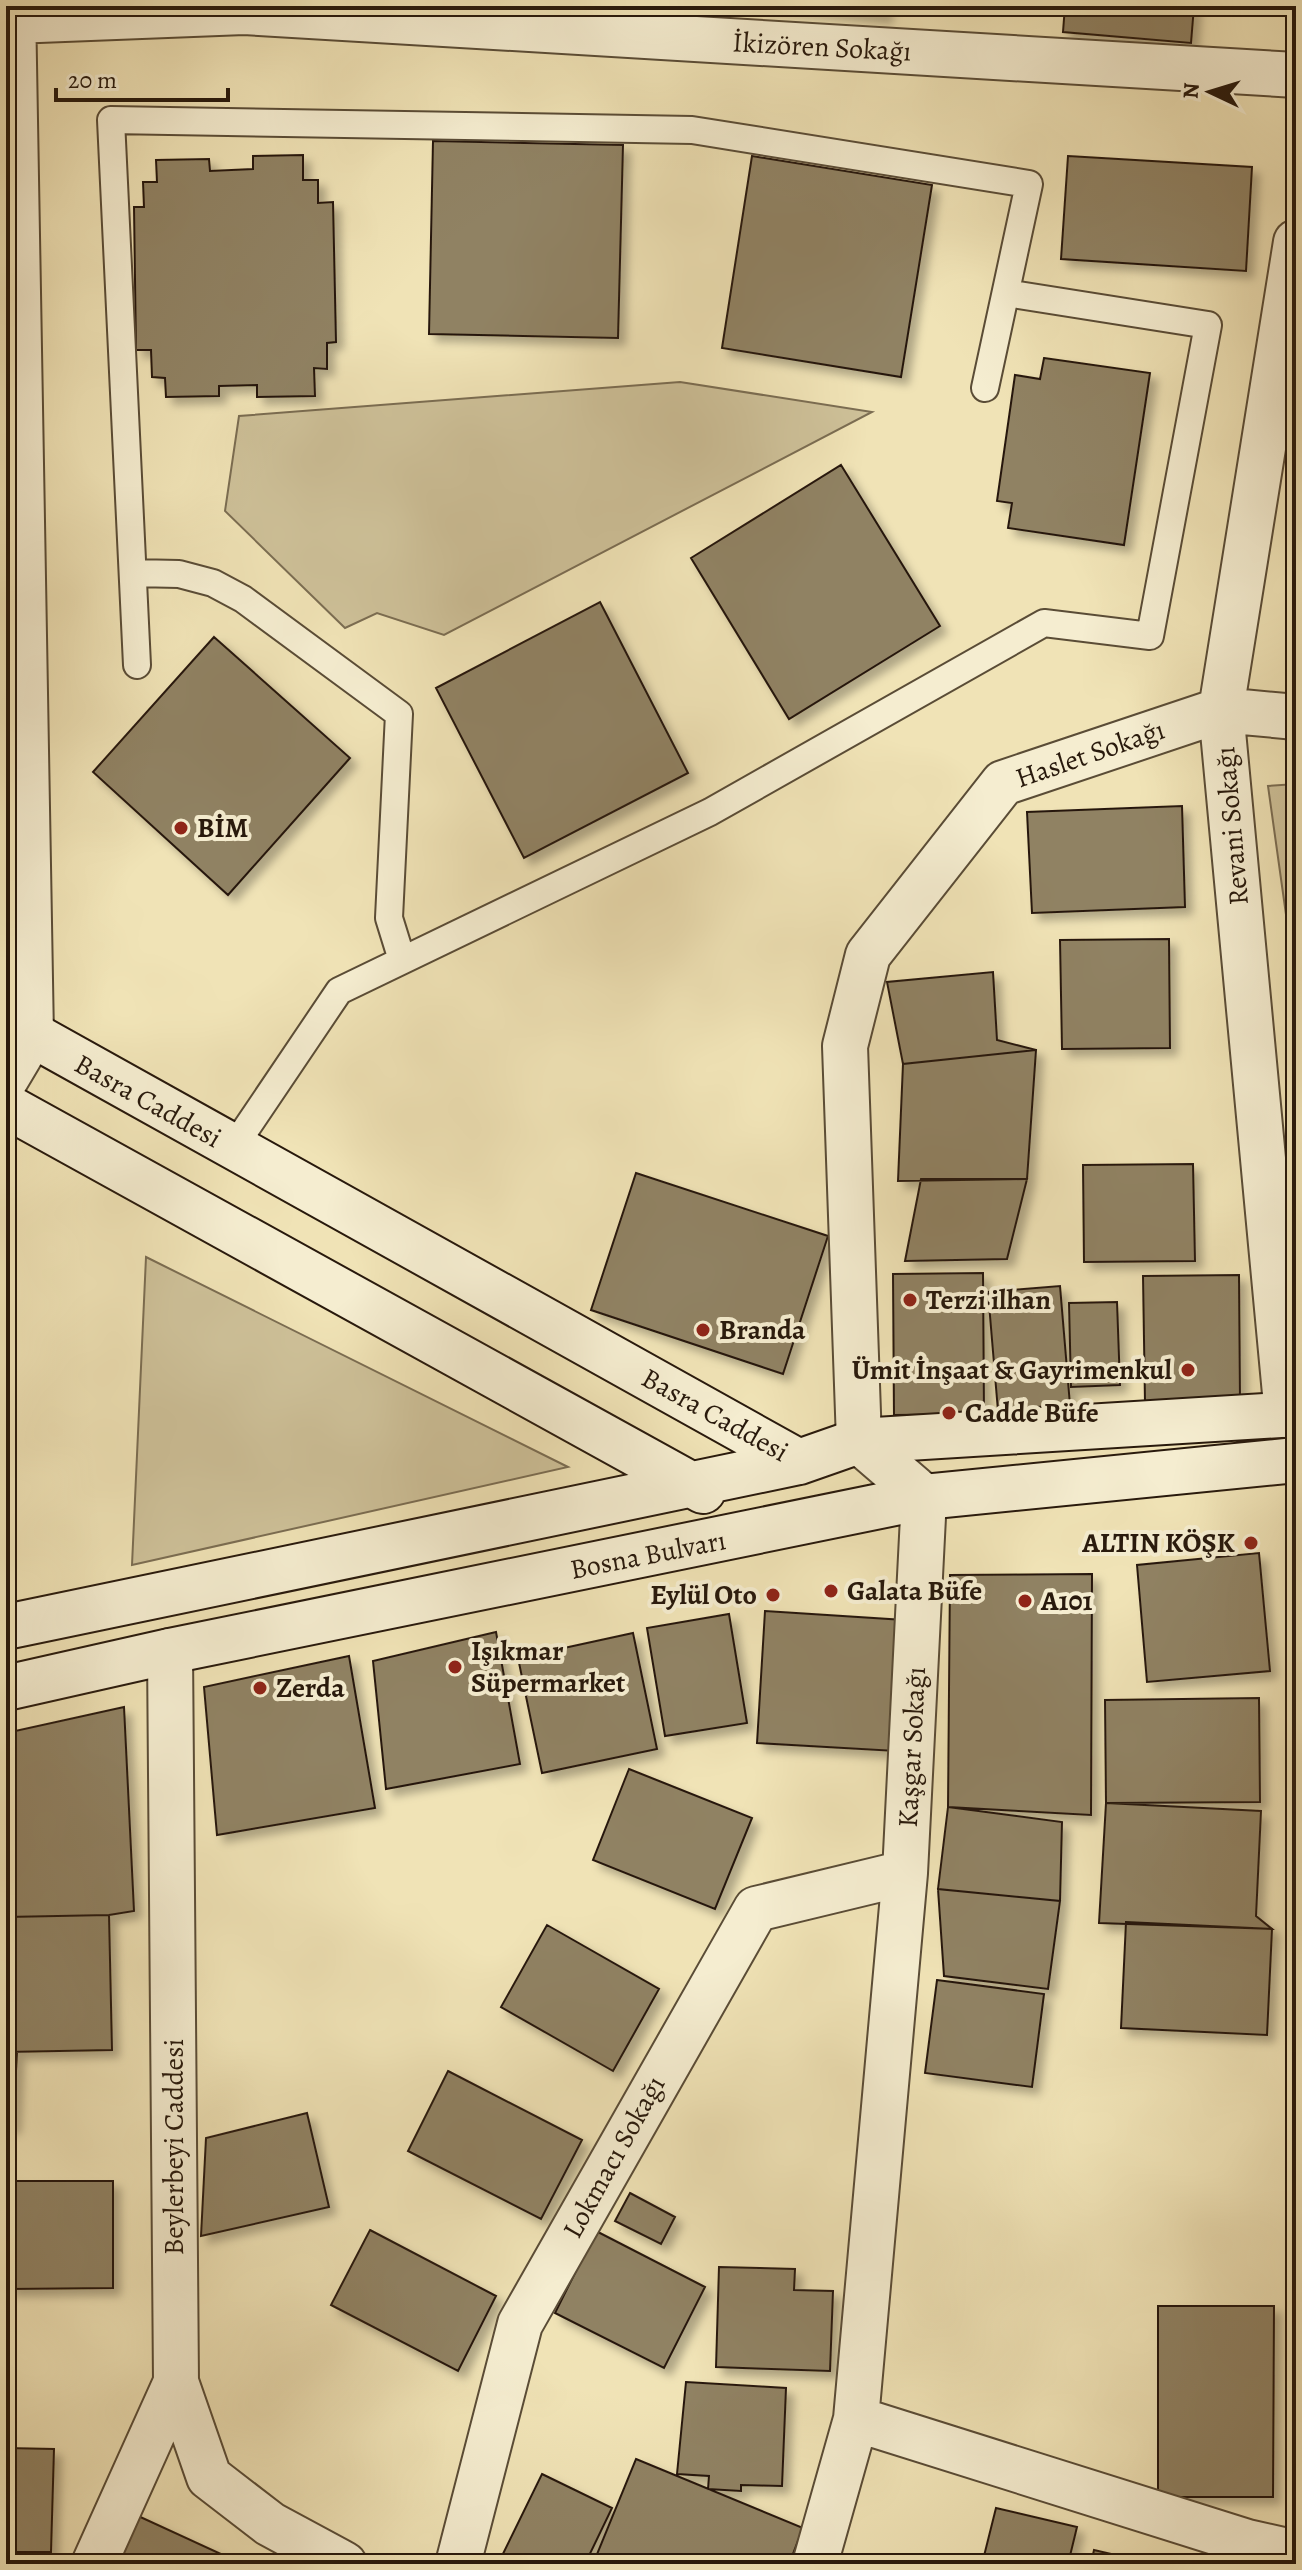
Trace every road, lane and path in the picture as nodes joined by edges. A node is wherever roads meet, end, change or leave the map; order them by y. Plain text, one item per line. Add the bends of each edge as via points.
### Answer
1 (13, 13) edge
2 (665, 22) edge
3 (1296, 75) edge
4 (1296, 242) edge
5 (1006, 293) junction
6 (985, 388) dead end
7 (133, 573) junction
8 (137, 665) dead end
9 (1221, 710) junction
10 (1296, 717) edge
11 (402, 960) junction
12 (18, 1028) edge
13 (6, 1079) edge
14 (6, 1106) edge
15 (233, 1148) junction
16 (1292, 1414) edge
17 (859, 1441) junction
18 (1296, 1460) edge
19 (799, 1462) junction
20 (693, 1485) junction
21 (924, 1497) junction
22 (771, 1531) junction
23 (6, 1627) edge
24 (170, 1651) junction
25 (6, 1688) edge
26 (905, 1873) junction
27 (176, 2382) junction
28 (856, 2419) junction
29 (1242, 2553) edge
30 (1296, 2553) edge
31 (94, 2564) edge
32 (344, 2564) edge
33 (458, 2564) edge
34 (815, 2564) edge

1 - 2 street, İkizören Sokağı via 244,12
1 - 12 street
2 - 3 street, İkizören Sokağı
4 - 9 street, Revani Sokağı
5 - 6 lane
5 - 7 lane via 1029,184 692,130 111,120
5 - 11 lane via 1208,325 1150,636 1044,623 710,812
7 - 8 lane
7 - 11 lane via 179,574 213,583 243,599 399,714 389,918
9 - 10 street, Haslet Sokağı
9 - 16 street, Revani Sokağı
9 - 17 street, Haslet Sokağı via 1003,783 868,955 845,1046
11 - 15 lane via 339,991
12 - 13 street
12 - 15 street, Basra Caddesi
14 - 20 street
15 - 19 street, Basra Caddesi
16 - 17 street, Bosna Bulvarı
17 - 19 street, Bosna Bulvarı
17 - 21 street
18 - 21 street, Bosna Bulvarı
19 - 20 street, Bosna Bulvarı
19 - 22 street, Basra Caddesi via 801,1494
20 - 22 street
20 - 23 street, Bosna Bulvarı
21 - 22 street, Bosna Bulvarı
21 - 26 street, Kaşgar Sokağı
22 - 24 street, Bosna Bulvarı
24 - 25 street, Bosna Bulvarı
24 - 27 street, Beylerbeyi Caddesi
26 - 28 street, Kaşgar Sokağı
26 - 33 street, Lokmacı Sokağı via 756,1909 520,2324
27 - 31 street
27 - 32 street, Beylerbeyi Caddesi via 209,2477 270,2524
28 - 29 street
28 - 34 street, Kaşgar Sokağı
29 - 30 street

